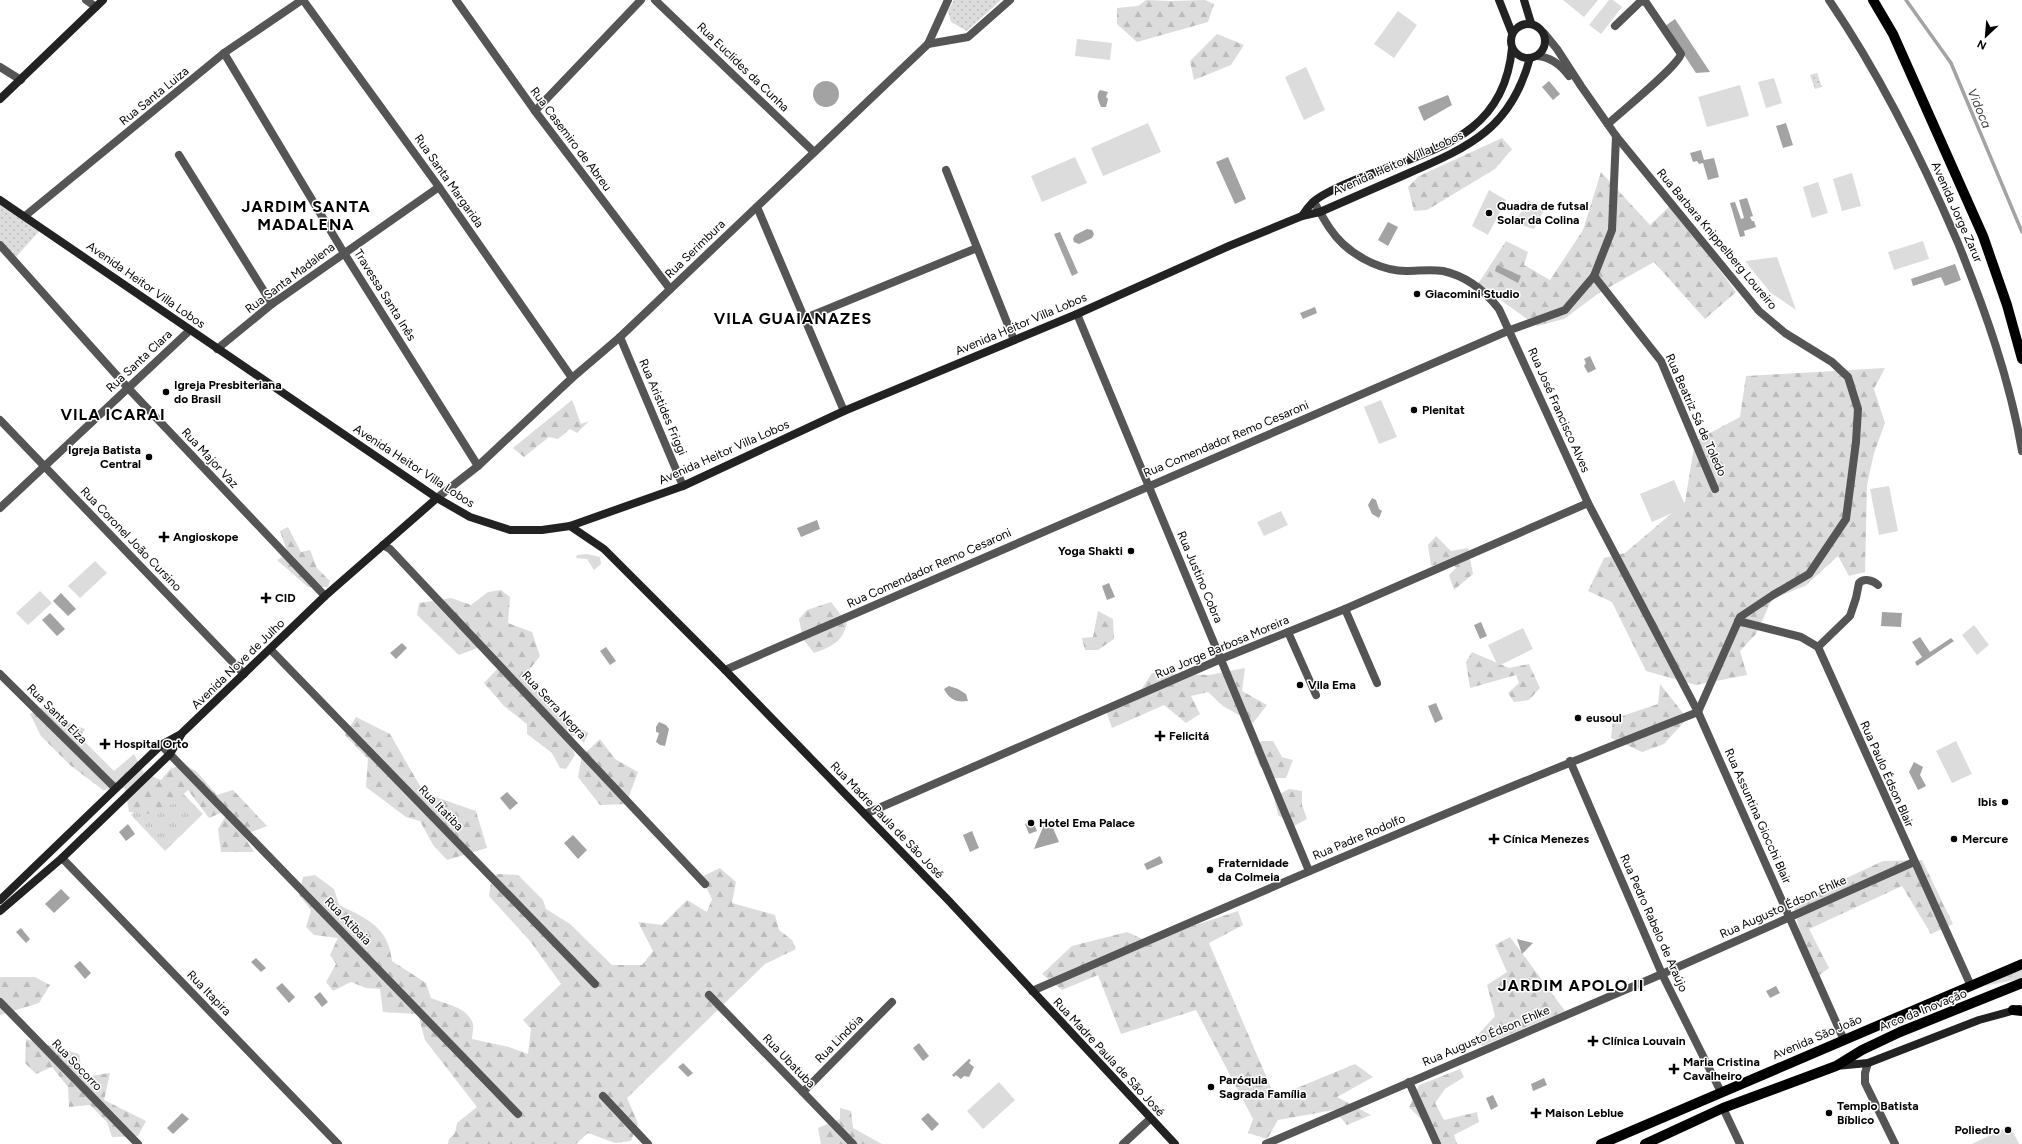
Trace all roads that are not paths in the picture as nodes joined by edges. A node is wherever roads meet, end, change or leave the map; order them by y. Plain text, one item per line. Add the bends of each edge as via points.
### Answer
1 (86, 0) edge
2 (103, 0) edge
3 (302, 0) edge
4 (456, 0) edge
5 (641, 0) edge
6 (655, 0) edge
7 (948, 0) edge
8 (1010, 0) edge
9 (1499, 0) edge
10 (1524, 0) edge
11 (1829, 0) edge
12 (1873, 0) edge
13 (96, 7) junction
14 (1531, 23) junction
15 (1615, 26) dead end
16 (1512, 33) junction
17 (1544, 33) junction
18 (928, 44) junction
19 (1512, 48) junction
20 (224, 53) junction
21 (1534, 57) junction
22 (0, 67) edge
23 (20, 80) junction
24 (1581, 86) junction
25 (0, 99) edge
26 (535, 111) junction
27 (1608, 124) junction
28 (1616, 136) junction
29 (814, 152) junction
30 (179, 155) dead end
31 (946, 170) dead end
32 (439, 187) junction
33 (0, 200) edge
34 (1314, 202) junction
35 (756, 207) junction
36 (1320, 212) junction
37 (25, 216) junction
38 (1302, 216) junction
39 (0, 246) edge
40 (977, 248) junction
41 (344, 253) junction
42 (1594, 276) junction
43 (670, 289) junction
44 (272, 304) junction
45 (1077, 314) junction
46 (803, 319) junction
47 (189, 330) junction
48 (1510, 330) junction
49 (620, 337) junction
50 (1014, 340) junction
51 (217, 349) junction
52 (2022, 359) edge
53 (572, 378) junction
54 (128, 388) junction
55 (844, 411) junction
56 (0, 420) edge
57 (2022, 451) edge
58 (45, 466) junction
59 (478, 466) junction
60 (1148, 485) junction
61 (683, 486) junction
62 (1715, 489) dead end
63 (437, 498) junction
64 (1588, 504) junction
65 (0, 508) edge
66 (570, 526) junction
67 (383, 545) junction
68 (1878, 585) dead end
69 (325, 596) junction
70 (1345, 609) junction
71 (1738, 621) junction
72 (1288, 632) junction
73 (1818, 647) junction
74 (270, 649) junction
75 (1221, 659) junction
76 (726, 670) junction
77 (0, 674) edge
78 (244, 674) junction
79 (1377, 683) dead end
80 (1316, 695) dead end
81 (1698, 712) junction
82 (181, 734) junction
83 (161, 745) junction
84 (170, 754) junction
85 (1570, 762) junction
86 (115, 788) junction
87 (865, 814) junction
88 (62, 858) junction
89 (1914, 862) junction
90 (1309, 871) junction
91 (705, 884) dead end
92 (0, 900) edge
93 (0, 910) edge
94 (1789, 917) junction
95 (2022, 964) edge
96 (1662, 974) junction
97 (2022, 983) edge
98 (595, 984) dead end
99 (1971, 986) junction
100 (1032, 991) junction
101 (708, 995) dead end
102 (0, 1002) edge
103 (892, 1002) dead end
104 (2019, 1010) edge
105 (1844, 1040) junction
106 (1868, 1063) junction
107 (1836, 1066) junction
108 (1409, 1082) junction
109 (802, 1092) junction
110 (1721, 1092) junction
111 (603, 1096) dead end
112 (1723, 1108) junction
113 (518, 1114) dead end
114 (1150, 1119) junction
115 (138, 1144) edge
116 (338, 1144) edge
117 (648, 1144) edge
118 (853, 1144) edge
119 (1123, 1144) edge
120 (1175, 1144) edge
121 (1266, 1144) edge
122 (1437, 1144) edge
123 (1601, 1144) edge
124 (1645, 1144) edge
125 (1740, 1144) edge
126 (1895, 1144) edge

1 - 13 street
2 - 13 street
3 - 20 street, Rua Santa Luiza
3 - 32 street, Rua Santa Margarida
4 - 26 street, Rua Casemiro de Abreu
5 - 26 street
6 - 29 street, Rua Euclides da Cunha
7 - 18 street, Rua Serimbura
8 - 18 street via 968,37
9 - 16 street
10 - 14 street
11 - 57 street, Avenida Jorge Zarur via 1880,80 1945,213 1974,282 2007,381
12 - 52 main road, Avenida Jorge Zarur via 1893,34 1983,236 2007,305
13 - 23 street
14 - 16 street via 1520,25
14 - 17 street
15 - 27 street via 1640,2 1645,2 1681,54 1676,65
16 - 19 street
17 - 21 street via 1546,42 1543,50
17 - 24 street, Rua Barbara Knippelberg Loureiro
18 - 29 street, Rua Serimbura
19 - 21 street via 1521,56
19 - 34 street, Avenida Heitor Villa Lobos via 1511,62 1503,88 1490,111 1474,128 1455,140 1348,183
20 - 37 street, Rua Santa Luiza
20 - 41 street, Travessa Santa Inês
21 - 24 street, Rua Barbara Knippelberg Loureiro via 1543,56 1558,64
21 - 36 street, Avenida Heitor Villa Lobos via 1510,105 1496,123 1474,142
22 - 23 street
23 - 25 street
24 - 27 street, Rua Barbara Knippelberg Loureiro
26 - 43 street, Rua Casemiro de Abreu
27 - 28 street, Rua Barbara Knippelberg Loureiro
28 - 42 street, Rua Comendador Remo Cesaroni via 1612,230
28 - 71 street, Rua Barbara Knippelberg Loureiro via 1759,310 1785,333 1832,362 1848,376 1858,409 1846,519 1809,574 1773,595 1740,617
29 - 35 street, Rua Serimbura
30 - 44 street
31 - 40 street
32 - 41 street, Rua Santa Madalena
32 - 53 street, Rua Santa Margarida
33 - 37 street, Avenida Heitor Villa Lobos
34 - 36 street, Rua José Francisco Alves
34 - 38 street, Avenida Heitor Villa Lobos
35 - 43 street, Rua Serimbura
35 - 46 street
36 - 38 street, Avenida Heitor Villa Lobos
36 - 48 street, Rua José Francisco Alves via 1334,235 1366,260 1396,270 1444,272 1475,285 1499,310
37 - 47 street, Avenida Heitor Villa Lobos
38 - 45 street, Avenida Heitor Villa Lobos
39 - 54 street, Rua Major Vaz
40 - 46 street
40 - 50 street
41 - 44 street, Rua Santa Madalena
41 - 59 street, Travessa Santa Inês
42 - 48 street, Rua Comendador Remo Cesaroni via 1565,310
42 - 62 street, Rua Beatriz Sá de Toledo via 1661,361
43 - 49 street, Rua Serimbura
44 - 51 street, Rua Santa Madalena
45 - 50 street, Avenida Heitor Villa Lobos
45 - 60 street, Rua Justino Cobra
46 - 55 street
47 - 51 street, Avenida Heitor Villa Lobos
47 - 54 street, Rua Santa Clara
48 - 60 street, Rua Comendador Remo Cesaroni
48 - 64 street, Rua José Francisco Alves
49 - 53 street, Rua Serimbura
49 - 61 street, Rua Aristides Friggi
50 - 55 street, Avenida Heitor Villa Lobos
51 - 63 street, Avenida Heitor Villa Lobos
53 - 59 street, Rua Serimbura
54 - 58 street, Rua Santa Clara
54 - 69 street, Rua Major Vaz
55 - 61 street, Avenida Heitor Villa Lobos
56 - 58 street, Rua Coronel João Cursino
58 - 65 street, Rua Santa Clara
58 - 78 street, Rua Coronel João Cursino
59 - 63 street, Rua Serimbura
60 - 75 street, Rua Justino Cobra
60 - 76 street, Rua Comendador Remo Cesaroni
61 - 66 street, Avenida Heitor Villa Lobos
63 - 66 street, Avenida Heitor Villa Lobos via 470,517 510,530 542,530
63 - 67 street, Avenida Nove de Julho
64 - 70 street, Rua Jorge Barbosa Moreira
64 - 81 street, Rua José Francisco Alves
66 - 76 street, Rua Madre Paula de São José via 604,549
67 - 69 street, Avenida Nove de Julho
67 - 91 street, Rua Serra Negra via 396,555
68 - 73 street via 1867,580 1859,583 1850,616
69 - 74 street, Avenida Nove de Julho
70 - 72 street, Rua Jorge Barbosa Moreira
70 - 79 street
71 - 73 street via 1801,637
71 - 81 street, Rua Barbara Knippelberg Loureiro
72 - 75 street, Rua Jorge Barbosa Moreira
72 - 80 street
73 - 89 street, Rua Paulo Édson Blair
74 - 78 street, Avenida Nove de Julho
74 - 98 street, Rua Itatiba
75 - 87 street, Rua Jorge Barbosa Moreira
75 - 90 street, Rua Justino Cobra
76 - 87 street, Rua Madre Paula de São José
77 - 86 street, Rua Santa Elza
78 - 82 street, Avenida Nove de Julho
81 - 85 street, Rua Padre Rodolfo
81 - 94 street, Rua Assuntina Giocchi Blair
82 - 83 street, Avenida Nove de Julho
82 - 84 street, Avenida Nove de Julho
83 - 84 street, Rua Atibaia
83 - 86 street, Avenida Nove de Julho
84 - 88 street, Avenida Nove de Julho
84 - 113 street, Rua Atibaia
85 - 90 street, Rua Padre Rodolfo
85 - 96 street, Rua Pedro Rabelo de Araújo
86 - 92 street, Avenida Nove de Julho
87 - 100 street, Rua Madre Paula de São José
88 - 93 street, Avenida Nove de Julho
88 - 116 street, Rua Itapira
89 - 94 street, Rua Augusto Édson Ehlke
89 - 99 street, Rua Paulo Édson Blair
90 - 100 street, Rua Padre Rodolfo
94 - 96 street, Rua Augusto Édson Ehlke
94 - 105 street, Rua Assuntina Giocchi Blair
95 - 99 main road, Avenida São João
96 - 108 street, Rua Augusto Édson Ehlke
96 - 110 street, Rua Pedro Rabelo de Araújo
97 - 107 main road, Arco da Inovação via 1900,1032
99 - 105 main road, Avenida São João
100 - 114 street, Rua Madre Paula de São José
101 - 109 street, Rua Ubatuba
102 - 115 street, Rua Socorro
103 - 109 street, Rua Lindóia
104 - 106 street via 1979,1020
105 - 110 main road, Avenida São João
106 - 107 street
106 - 126 street via 1866,1083
107 - 112 main road
108 - 121 street, Rua Augusto Édson Ehlke
108 - 122 street
109 - 118 street, Rua Ubatuba
110 - 123 main road, Avenida São João
111 - 117 street
112 - 124 main road
112 - 125 street
114 - 119 street
114 - 120 street, Rua Madre Paula de São José

